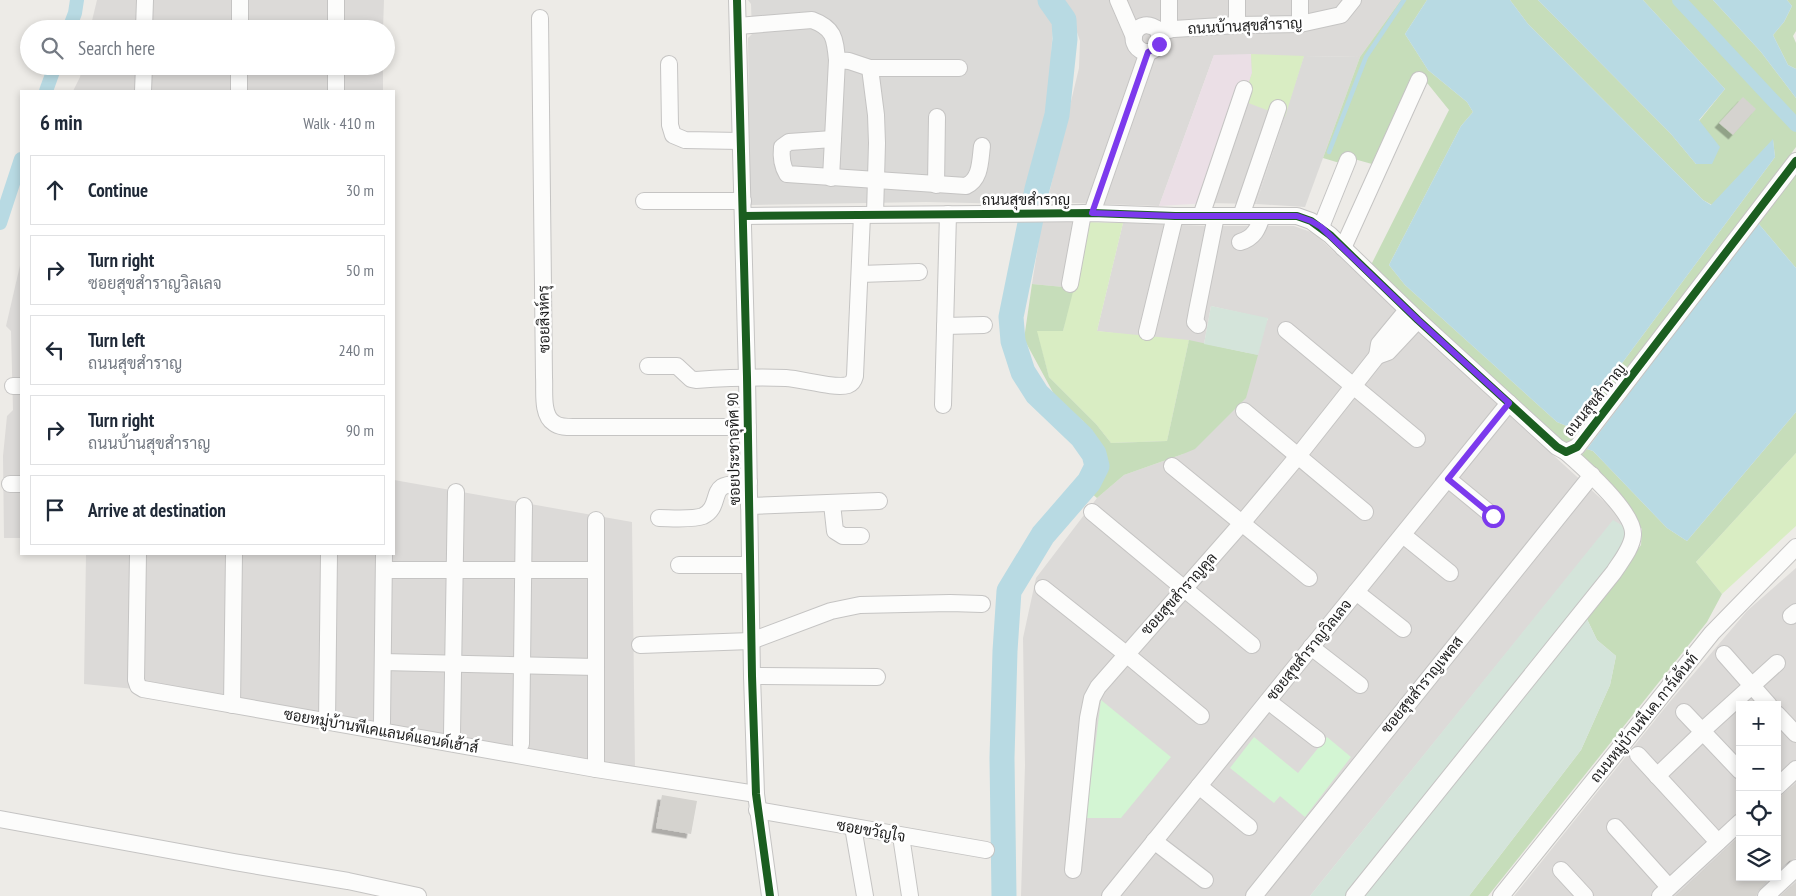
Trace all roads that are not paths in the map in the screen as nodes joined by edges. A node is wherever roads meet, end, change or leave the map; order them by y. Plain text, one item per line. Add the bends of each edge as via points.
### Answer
1 (145, 0) edge
2 (240, 0) edge
3 (336, 0) edge
4 (737, 0) edge
5 (1118, 0) edge
6 (1169, 0) edge
7 (1237, 0) edge
8 (1300, 0) edge
9 (1353, 0) edge
10 (540, 18) dead end
11 (144, 20) edge
12 (240, 20) edge
13 (336, 20) edge
14 (1300, 24) junction
15 (738, 26) junction
16 (1237, 26) junction
17 (1163, 30) junction
18 (1134, 37) junction
19 (1148, 52) junction
20 (837, 60) junction
21 (669, 64) dead end
22 (870, 68) junction
23 (959, 68) dead end
24 (144, 75) edge
25 (240, 75) edge
26 (336, 75) edge
27 (1419, 80) dead end
28 (143, 90) edge
29 (239, 90) edge
30 (336, 90) edge
31 (1244, 90) dead end
32 (1278, 108) dead end
33 (937, 117) dead end
34 (833, 139) junction
35 (740, 141) junction
36 (982, 146) dead end
37 (1348, 160) dead end
38 (1796, 161) edge
39 (831, 178) junction
40 (875, 181) junction
41 (936, 184) junction
42 (644, 201) dead end
43 (743, 209) junction
44 (1087, 213) junction
45 (868, 214) junction
46 (948, 214) junction
47 (1175, 216) junction
48 (1209, 216) junction
49 (1241, 216) junction
50 (1262, 216) junction
51 (1321, 227) junction
52 (1240, 242) dead end
53 (1343, 248) junction
54 (919, 272) dead end
55 (860, 274) junction
56 (1070, 284) dead end
57 (1413, 315) junction
58 (984, 325) dead end
59 (1198, 325) dead end
60 (945, 326) junction
61 (1286, 330) dead end
62 (1147, 332) dead end
63 (648, 366) dead end
64 (747, 377) junction
65 (1354, 386) junction
66 (1509, 403) junction
67 (943, 405) dead end
68 (1244, 411) dead end
69 (748, 427) junction
70 (1417, 439) dead end
71 (1566, 452) junction
72 (1298, 456) junction
73 (1172, 466) dead end
74 (1592, 475) junction
75 (1448, 479) junction
76 (749, 482) junction
77 (456, 492) dead end
78 (879, 501) dead end
79 (832, 504) junction
80 (524, 506) dead end
81 (749, 506) junction
82 (1092, 512) dead end
83 (1366, 512) dead end
84 (1493, 516) dead end
85 (659, 518) dead end
86 (596, 520) dead end
87 (1242, 523) junction
88 (1403, 535) junction
89 (861, 536) dead end
90 (1796, 547) edge
91 (138, 555) edge
92 (234, 555) edge
93 (329, 555) edge
94 (384, 562) edge
95 (750, 564) junction
96 (679, 565) dead end
97 (595, 570) junction
98 (455, 571) junction
99 (524, 571) junction
100 (1450, 573) dead end
101 (1310, 578) dead end
102 (1042, 588) dead end
103 (1185, 589) junction
104 (1356, 592) junction
105 (982, 604) dead end
106 (1402, 629) dead end
107 (751, 641) junction
108 (640, 645) dead end
109 (1252, 645) dead end
110 (1311, 647) junction
111 (1126, 654) junction
112 (1724, 654) dead end
113 (383, 662) junction
114 (1777, 663) dead end
115 (453, 664) junction
116 (522, 665) junction
117 (596, 667) junction
118 (752, 676) junction
119 (877, 678) dead end
120 (1360, 685) dead end
121 (1752, 686) junction
122 (1268, 701) junction
123 (1765, 701) edge
124 (232, 705) junction
125 (1684, 712) dead end
126 (1201, 716) dead end
127 (1781, 718) edge
128 (326, 721) junction
129 (382, 723) dead end
130 (1702, 732) junction
131 (452, 734) dead end
132 (1796, 734) edge
133 (1317, 739) dead end
134 (521, 744) dead end
135 (1638, 755) dead end
136 (1736, 767) edge
137 (596, 768) junction
138 (1796, 769) edge
139 (1657, 776) junction
140 (1781, 783) edge
141 (1199, 786) junction
142 (757, 802) junction
143 (0, 819) edge
144 (1736, 826) edge
145 (1249, 827) dead end
146 (1615, 827) dead end
147 (853, 828) junction
148 (901, 836) junction
149 (1154, 841) junction
150 (1718, 842) junction
151 (986, 850) dead end
152 (1796, 868) edge
153 (1073, 870) dead end
154 (1561, 870) dead end
155 (1205, 880) dead end
156 (1665, 892) edge
157 (1112, 895) edge
158 (418, 896) edge
159 (770, 896) edge
160 (865, 896) edge
161 (910, 896) edge
162 (1254, 896) edge
163 (1354, 896) edge
164 (1501, 896) edge
165 (1585, 896) edge
166 (1766, 896) edge

1 - 11 street
2 - 12 street
3 - 13 street
4 - 15 street, ซอยประชาอุทิศ 90
5 - 18 street
6 - 17 street
7 - 16 street
8 - 14 street
9 - 14 street, ถนนบ้านสุขสำราญ via 1340,15
10 - 69 street, ซอยสิงห์ครุ via 544,377 548,417 553,423 573,427
14 - 16 street, ถนนบ้านสุขสำราญ
15 - 20 street via 812,20 830,30 835,39
15 - 35 street, ซอยประชาอุทิศ 90
16 - 17 street, ถนนบ้านสุขสำราญ
17 - 18 street, ถนนบ้านสุขสำราญ via 1144,26 1136,31
17 - 19 street via 1157,48
18 - 19 street via 1138,49
19 - 44 street
20 - 22 street
20 - 34 street
21 - 35 street via 673,136 685,140
22 - 23 street
22 - 40 street via 876,115
24 - 28 street
25 - 29 street
26 - 30 street
27 - 53 street
31 - 48 street
32 - 49 street
33 - 41 street
34 - 39 street
34 - 39 street via 789,142 782,146 781,154 787,174
35 - 43 street, ซอยประชาอุทิศ 90
36 - 41 street via 973,183 966,186
37 - 51 street
38 - 71 street, ถนนสุขสำราญ via 1577,447
39 - 40 street
40 - 41 street
40 - 45 street
42 - 43 street, ถนนสุขสำราญ
43 - 45 street, ถนนสุขสำราญ
43 - 64 street, ซอยประชาอุทิศ 90
44 - 46 street, ถนนสุขสำราญ
44 - 47 street, ถนนสุขสำราญ
44 - 56 street
45 - 46 street, ถนนสุขสำราญ
45 - 55 street
46 - 60 street
47 - 48 street, ถนนสุขสำราญ
47 - 62 street
48 - 49 street, ถนนสุขสำราญ
48 - 59 street via 1195,322
49 - 50 street, ถนนสุขสำราญ
50 - 51 street, ถนนสุขสำราญ via 1297,216
50 - 52 street via 1258,229
51 - 53 street, ถนนสุขสำราญ
53 - 57 street, ถนนสุขสำราญ
54 - 55 street
55 - 64 street via 853,382 838,386 788,378
57 - 65 street, ซอยสุขสำราญคูล via 1379,344 1377,356
57 - 66 street, ถนนสุขสำราญ
58 - 60 street
60 - 67 street
61 - 65 street
63 - 64 street via 678,366 696,380
64 - 69 street, ซอยประชาอุทิศ 90
65 - 70 street
65 - 72 street, ซอยสุขสำราญคูล
66 - 71 street, ถนนสุขสำราญ
66 - 75 street, ซอยสุขสำราญวิลเลจ
68 - 72 street
69 - 76 street, ซอยประชาอุทิศ 90
71 - 74 street
72 - 83 street
72 - 87 street, ซอยสุขสำราญคูล
73 - 87 street
74 - 162 street, ซอยสุขสำราญเพลส
74 - 163 street via 1630,521 1631,545 1614,572
75 - 84 street
75 - 88 street, ซอยสุขสำราญวิลเลจ
76 - 81 street, ซอยประชาอุทิศ 90
76 - 85 street via 722,486 715,504 701,517
77 - 98 street
78 - 79 street
79 - 81 street
79 - 89 street via 835,531 843,536
80 - 99 street
81 - 95 street, ซอยประชาอุทิศ 90
82 - 103 street
86 - 97 street
87 - 101 street
87 - 103 street, ซอยสุขสำราญคูล
88 - 100 street
88 - 104 street, ซอยสุขสำราญวิลเลจ
90 - 164 street, ถนนหมู่บ้านพี.เค. การ์เด้นท์ via 1712,633
91 - 124 street, ซอยหมู่บ้านพีเคแลนด์แอนด์เฮ้าส์ via 138,686 148,692
92 - 124 street
93 - 128 street
94 - 98 street
94 - 113 street
95 - 96 street
95 - 107 street, ซอยประชาอุทิศ 90
97 - 99 street
97 - 117 street
98 - 99 street
98 - 115 street
99 - 116 street
102 - 111 street
103 - 109 street
103 - 111 street, ซอยสุขสำราญคูล
104 - 106 street
104 - 110 street, ซอยสุขสำราญวิลเลจ
105 - 107 street via 860,605 831,611
107 - 108 street
107 - 118 street, ซอยประชาอุทิศ 90
110 - 120 street
110 - 122 street, ซอยสุขสำราญวิลเลจ
111 - 126 street
111 - 153 street, ซอยสุขสำราญคูล via 1092,698
112 - 121 street
113 - 115 street
113 - 129 street
114 - 121 street
115 - 116 street
115 - 131 street
116 - 117 street
116 - 134 street
117 - 137 street
118 - 119 street
118 - 142 street, ซอยประชาอุทิศ 90
121 - 123 street
121 - 130 street
122 - 133 street
122 - 141 street, ซอยสุขสำราญวิลเลจ
124 - 128 street, ซอยหมู่บ้านพีเคแลนด์แอนด์เฮ้าส์
125 - 130 street
127 - 132 street
128 - 137 street, ซอยหมู่บ้านพีเคแลนด์แอนด์เฮ้าส์
130 - 136 street
130 - 139 street
135 - 139 street
137 - 142 street, ซอยหมู่บ้านพีเคแลนด์แอนด์เฮ้าส์
138 - 140 street
139 - 150 street
141 - 145 street
141 - 149 street, ซอยสุขสำราญวิลเลจ
142 - 147 street, ซอยขวัญใจ
142 - 159 street, ซอยประชาอุทิศ 90
143 - 158 street
144 - 150 street
146 - 156 street
147 - 148 street, ซอยขวัญใจ
147 - 160 street
148 - 151 street, ซอยขวัญใจ
148 - 161 street
149 - 155 street
149 - 157 street, ซอยสุขสำราญวิลเลจ
150 - 156 street
152 - 166 street
154 - 165 street

